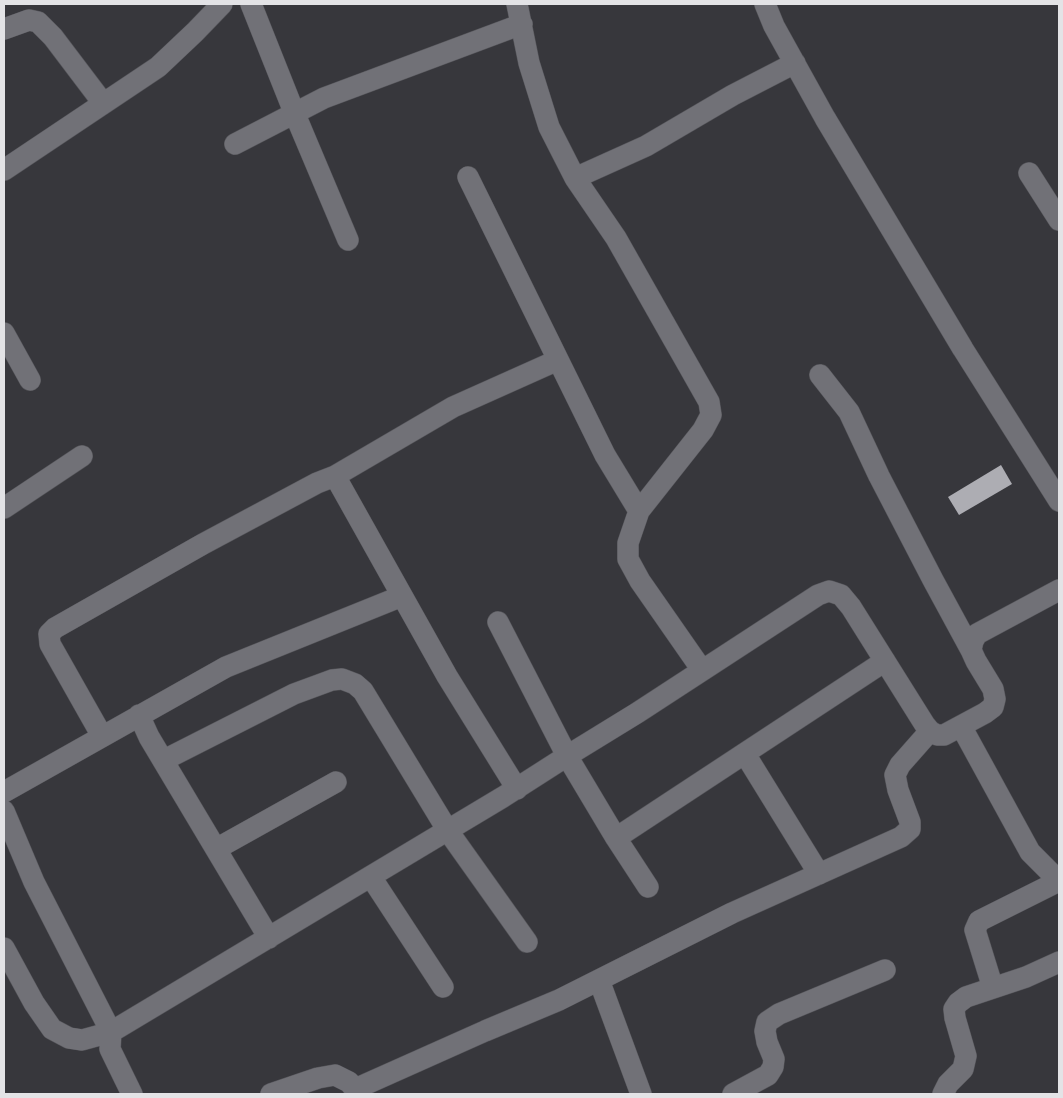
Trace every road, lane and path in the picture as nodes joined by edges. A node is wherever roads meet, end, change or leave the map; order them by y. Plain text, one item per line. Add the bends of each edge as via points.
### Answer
1 (222, 4) edge
2 (251, 4) edge
3 (517, 4) edge
4 (765, 4) edge
5 (522, 24) junction
6 (4, 29) edge
7 (795, 63) junction
8 (103, 103) junction
9 (294, 112) junction
10 (235, 144) dead end
11 (4, 170) edge
12 (1029, 174) dead end
13 (468, 177) dead end
14 (575, 178) junction
15 (1059, 220) edge
16 (348, 240) dead end
17 (4, 333) edge
18 (558, 360) junction
19 (820, 375) dead end
20 (30, 380) dead end
21 (82, 456) dead end
22 (335, 476) junction
23 (1059, 501) edge
24 (4, 508) edge
25 (639, 511) junction
26 (1059, 590) edge
27 (402, 596) junction
28 (498, 622) dead end
29 (971, 650) junction
30 (885, 660) junction
31 (702, 670) junction
32 (138, 715) junction
33 (961, 726) junction
34 (930, 731) junction
35 (102, 736) junction
36 (745, 754) junction
37 (566, 756) junction
38 (164, 760) junction
39 (336, 782) dead end
40 (517, 789) junction
41 (4, 792) edge
42 (4, 811) edge
43 (448, 831) junction
44 (616, 838) junction
45 (216, 849) junction
46 (819, 874) junction
47 (371, 876) junction
48 (1059, 881) edge
49 (648, 887) dead end
50 (269, 938) junction
51 (527, 942) dead end
52 (4, 948) edge
53 (1059, 962) edge
54 (885, 970) dead end
55 (599, 980) junction
56 (443, 987) dead end
57 (992, 988) junction
58 (111, 1032) junction
59 (357, 1092) edge
60 (132, 1094) edge
61 (270, 1094) edge
62 (640, 1094) edge
63 (733, 1094) edge
64 (943, 1094) edge

1 - 8 street via 158,67
2 - 9 street
3 - 5 street
4 - 7 street
5 - 9 street
5 - 14 street via 529,63 549,126
6 - 8 street via 28,20 38,22
7 - 14 street via 646,146
7 - 23 street via 963,349
8 - 11 street
9 - 10 street
9 - 16 street
12 - 15 street
13 - 18 street
14 - 25 street via 616,238 709,402 711,415 703,430
17 - 20 street
18 - 22 street via 453,407
18 - 25 street via 605,455
19 - 29 street via 849,412 910,537
21 - 24 street
22 - 27 street
22 - 35 street via 211,539 49,634 50,644
25 - 31 street via 628,543 628,559
26 - 29 street via 977,634
27 - 32 street via 226,667
27 - 40 street
28 - 37 street
29 - 33 street via 996,699 993,707
30 - 31 street via 841,595 829,591 801,605
30 - 34 street
30 - 36 street
31 - 37 street
32 - 35 street
32 - 38 street
33 - 34 street via 944,735
33 - 48 street via 1030,852
34 - 46 street via 895,775 910,830
35 - 41 street
36 - 44 street
36 - 46 street
37 - 40 street
37 - 44 street
38 - 43 street via 294,694 342,679 363,691
38 - 45 street
39 - 45 street
40 - 43 street
42 - 58 street via 34,882
43 - 47 street
43 - 51 street
44 - 49 street
45 - 50 street
46 - 55 street via 732,913
47 - 50 street
47 - 56 street
48 - 57 street via 979,921 975,930
50 - 58 street
52 - 58 street via 34,1004 52,1029 69,1038 82,1040
53 - 57 street
54 - 63 street via 767,1022 765,1031 774,1059 773,1068 768,1075
55 - 59 street
55 - 62 street
57 - 64 street via 966,997 954,1009 966,1056 963,1069
58 - 60 street via 110,1049
59 - 61 street via 335,1075

